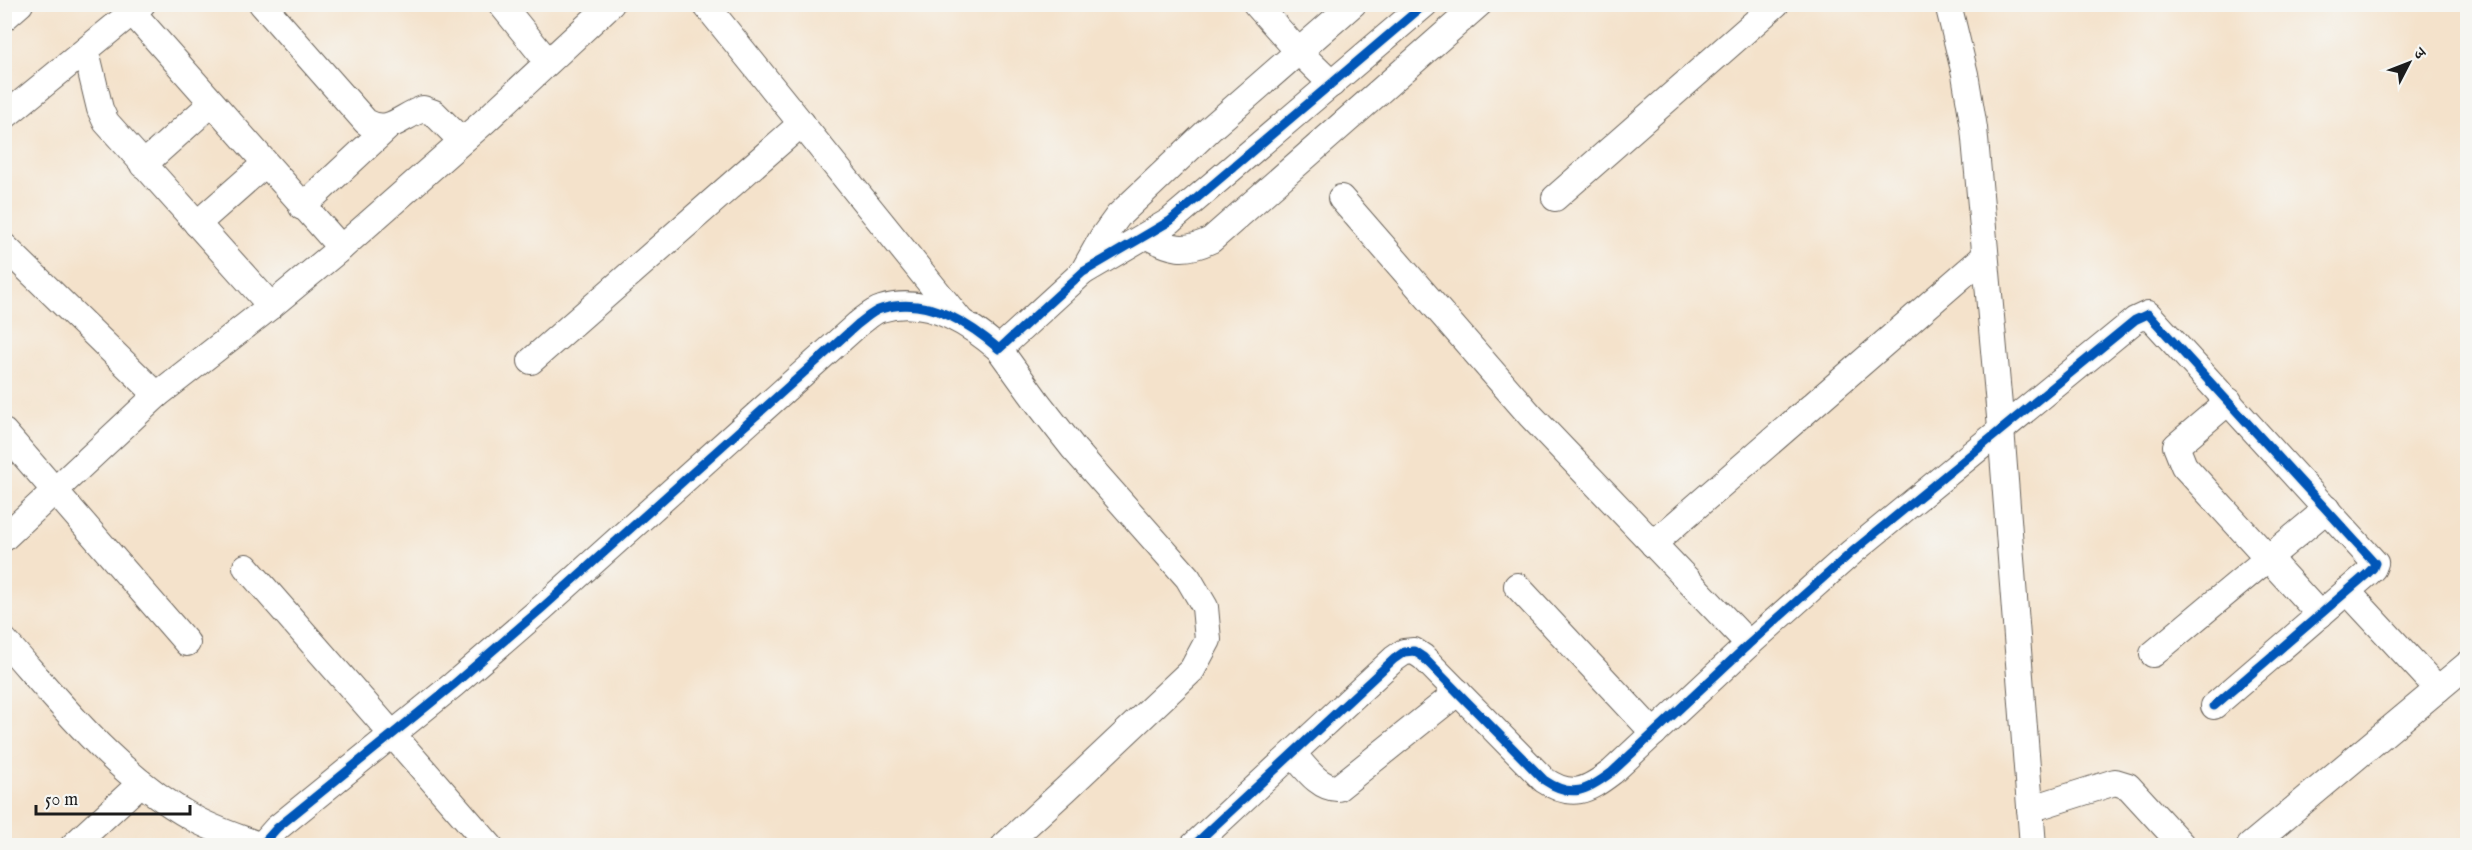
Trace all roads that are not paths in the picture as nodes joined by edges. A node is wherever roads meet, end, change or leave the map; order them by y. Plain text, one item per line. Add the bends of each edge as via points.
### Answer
1 (20, 4) edge
2 (262, 4) edge
3 (501, 4) edge
4 (611, 4) edge
5 (705, 4) edge
6 (1256, 4) edge
7 (1353, 4) edge
8 (1425, 4) edge
9 (1479, 4) edge
10 (1776, 4) edge
11 (1952, 6) edge
12 (133, 7) edge
13 (4, 18) edge
14 (86, 51) junction
15 (1298, 51) junction
16 (548, 62) junction
17 (1332, 84) junction
18 (211, 104) junction
19 (4, 117) edge
20 (802, 123) junction
21 (388, 127) junction
22 (461, 140) junction
23 (265, 164) junction
24 (143, 165) junction
25 (1341, 198) dead end
26 (1555, 198) dead end
27 (302, 207) junction
28 (197, 224) junction
29 (1147, 236) junction
30 (4, 246) edge
31 (340, 248) junction
32 (1985, 256) junction
33 (1083, 272) junction
34 (271, 306) junction
35 (960, 320) junction
36 (999, 349) junction
37 (531, 361) dead end
38 (157, 395) junction
39 (2229, 401) junction
40 (2001, 428) junction
41 (4, 432) edge
42 (54, 490) junction
43 (2327, 509) junction
44 (4, 538) edge
45 (1653, 544) junction
46 (2267, 559) junction
47 (246, 567) dead end
48 (1517, 586) dead end
49 (2347, 591) junction
50 (2320, 615) junction
51 (4, 640) edge
52 (187, 642) dead end
53 (1749, 644) junction
54 (2153, 654) dead end
55 (2468, 664) edge
56 (2438, 689) junction
57 (1458, 692) junction
58 (2214, 706) dead end
59 (393, 733) junction
60 (1654, 733) junction
61 (1293, 754) junction
62 (141, 783) junction
63 (2030, 809) junction
64 (212, 838) edge
65 (73, 846) edge
66 (261, 846) edge
67 (490, 846) edge
68 (1004, 846) edge
69 (1193, 846) edge
70 (2033, 846) edge
71 (2183, 846) edge
72 (2250, 846) edge

1 - 13 street
2 - 21 street via 357,113 378,128
3 - 16 street
4 - 16 street
5 - 20 street
6 - 15 street
7 - 15 street
8 - 17 street
9 - 29 street via 1211,240 1182,249
10 - 26 street
11 - 32 street via 1974,128
12 - 14 street
12 - 18 street
14 - 19 street
14 - 24 street via 106,122
15 - 17 street
15 - 33 street via 1118,216
16 - 22 street
17 - 29 street via 1170,221
18 - 23 street
18 - 24 street
20 - 35 street
20 - 37 street
21 - 22 street via 423,109 434,113
21 - 27 street
22 - 31 street
23 - 27 street
23 - 28 street
24 - 28 street
25 - 45 street via 1530,415
27 - 31 street
28 - 34 street
29 - 33 street
30 - 38 street
31 - 34 street
32 - 40 street
32 - 45 street
33 - 36 street
34 - 38 street
35 - 36 street
35 - 59 street via 928,308 905,306 880,309 858,324 542,608
36 - 68 street via 1074,449 1188,578 1205,607 1208,640 1192,670
38 - 42 street
39 - 40 street via 2148,314 2135,320
39 - 43 street
39 - 46 street via 2183,439 2176,446 2177,453 2184,466
40 - 53 street
40 - 63 street
41 - 42 street
42 - 44 street
42 - 52 street
43 - 46 street
43 - 49 street via 2375,563
45 - 53 street
46 - 50 street
46 - 54 street
47 - 59 street
48 - 60 street
49 - 50 street
49 - 56 street
50 - 58 street
51 - 62 street via 110,756
53 - 60 street
55 - 56 street
56 - 72 street
57 - 60 street via 1544,780 1559,790 1574,792 1592,787
57 - 61 street via 1338,788 1322,784
57 - 61 street via 1423,657 1414,651 1404,652
59 - 66 street via 277,828
59 - 67 street
61 - 69 street
62 - 64 street via 194,819
62 - 65 street
63 - 70 street
63 - 71 street via 2115,782 2128,786
64 - 66 street

